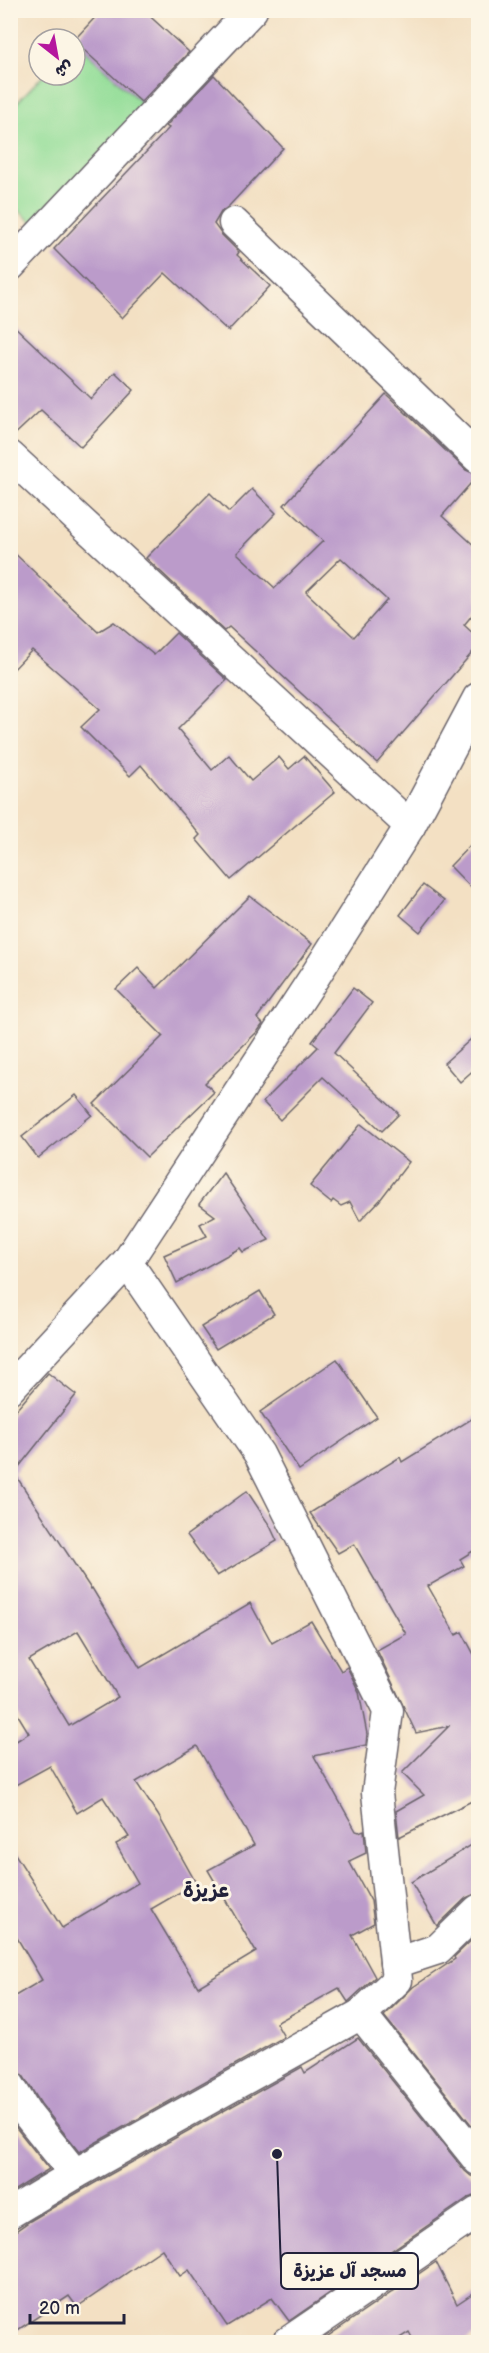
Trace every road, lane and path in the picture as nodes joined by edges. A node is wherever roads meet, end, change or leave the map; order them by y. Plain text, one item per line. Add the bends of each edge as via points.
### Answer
1 (252, 10) edge
2 (234, 223) dead end
3 (10, 266) edge
4 (474, 445) edge
5 (10, 456) edge
6 (478, 698) edge
7 (410, 826) junction
8 (127, 1262) junction
9 (10, 1388) edge
10 (478, 1910) edge
11 (395, 1963) junction
12 (361, 2014) junction
13 (10, 2086) edge
14 (478, 2160) edge
15 (75, 2174) junction
16 (478, 2212) edge
17 (10, 2213) edge
18 (288, 2343) edge

1 - 3 street
2 - 4 street
5 - 7 street
6 - 7 street
7 - 8 street
8 - 9 street
8 - 11 street via 260,1454 388,1712 377,1793
10 - 11 street via 438,1949
11 - 12 street via 397,1980
12 - 14 street
12 - 15 street
13 - 15 street
15 - 17 street
16 - 18 street

